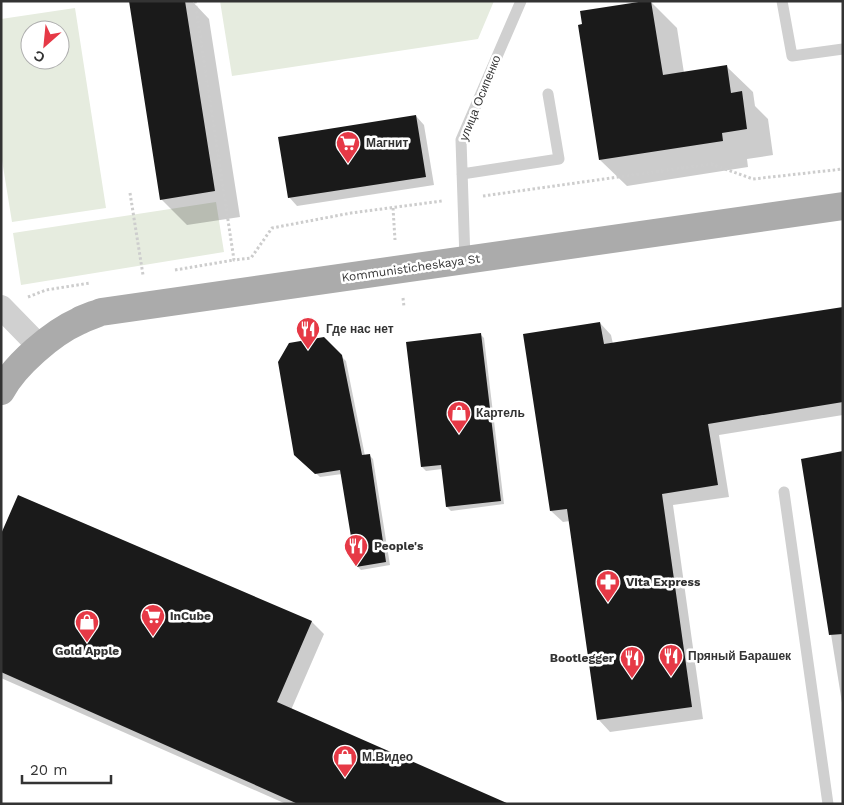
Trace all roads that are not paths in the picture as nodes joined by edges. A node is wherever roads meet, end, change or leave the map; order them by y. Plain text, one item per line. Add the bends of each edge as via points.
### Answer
1 (521, 1) edge
2 (782, 1) edge
3 (843, 49) edge
4 (548, 94) dead end
5 (462, 174) junction
6 (843, 206) edge
7 (466, 260) junction
8 (1, 307) edge
9 (40, 348) junction
10 (3, 388) edge
11 (784, 492) dead end
12 (828, 804) edge

1 - 5 lane, улица Осипенко via 461,140
2 - 3 lane via 792,56
4 - 5 lane via 559,159
5 - 7 lane, улица Осипенко
6 - 7 main road, Kommunisticheskaya St
7 - 9 main road, Kommunisticheskaya St via 101,312 79,320
8 - 9 street
9 - 10 main road, Kommunisticheskaya St via 19,367
11 - 12 lane

